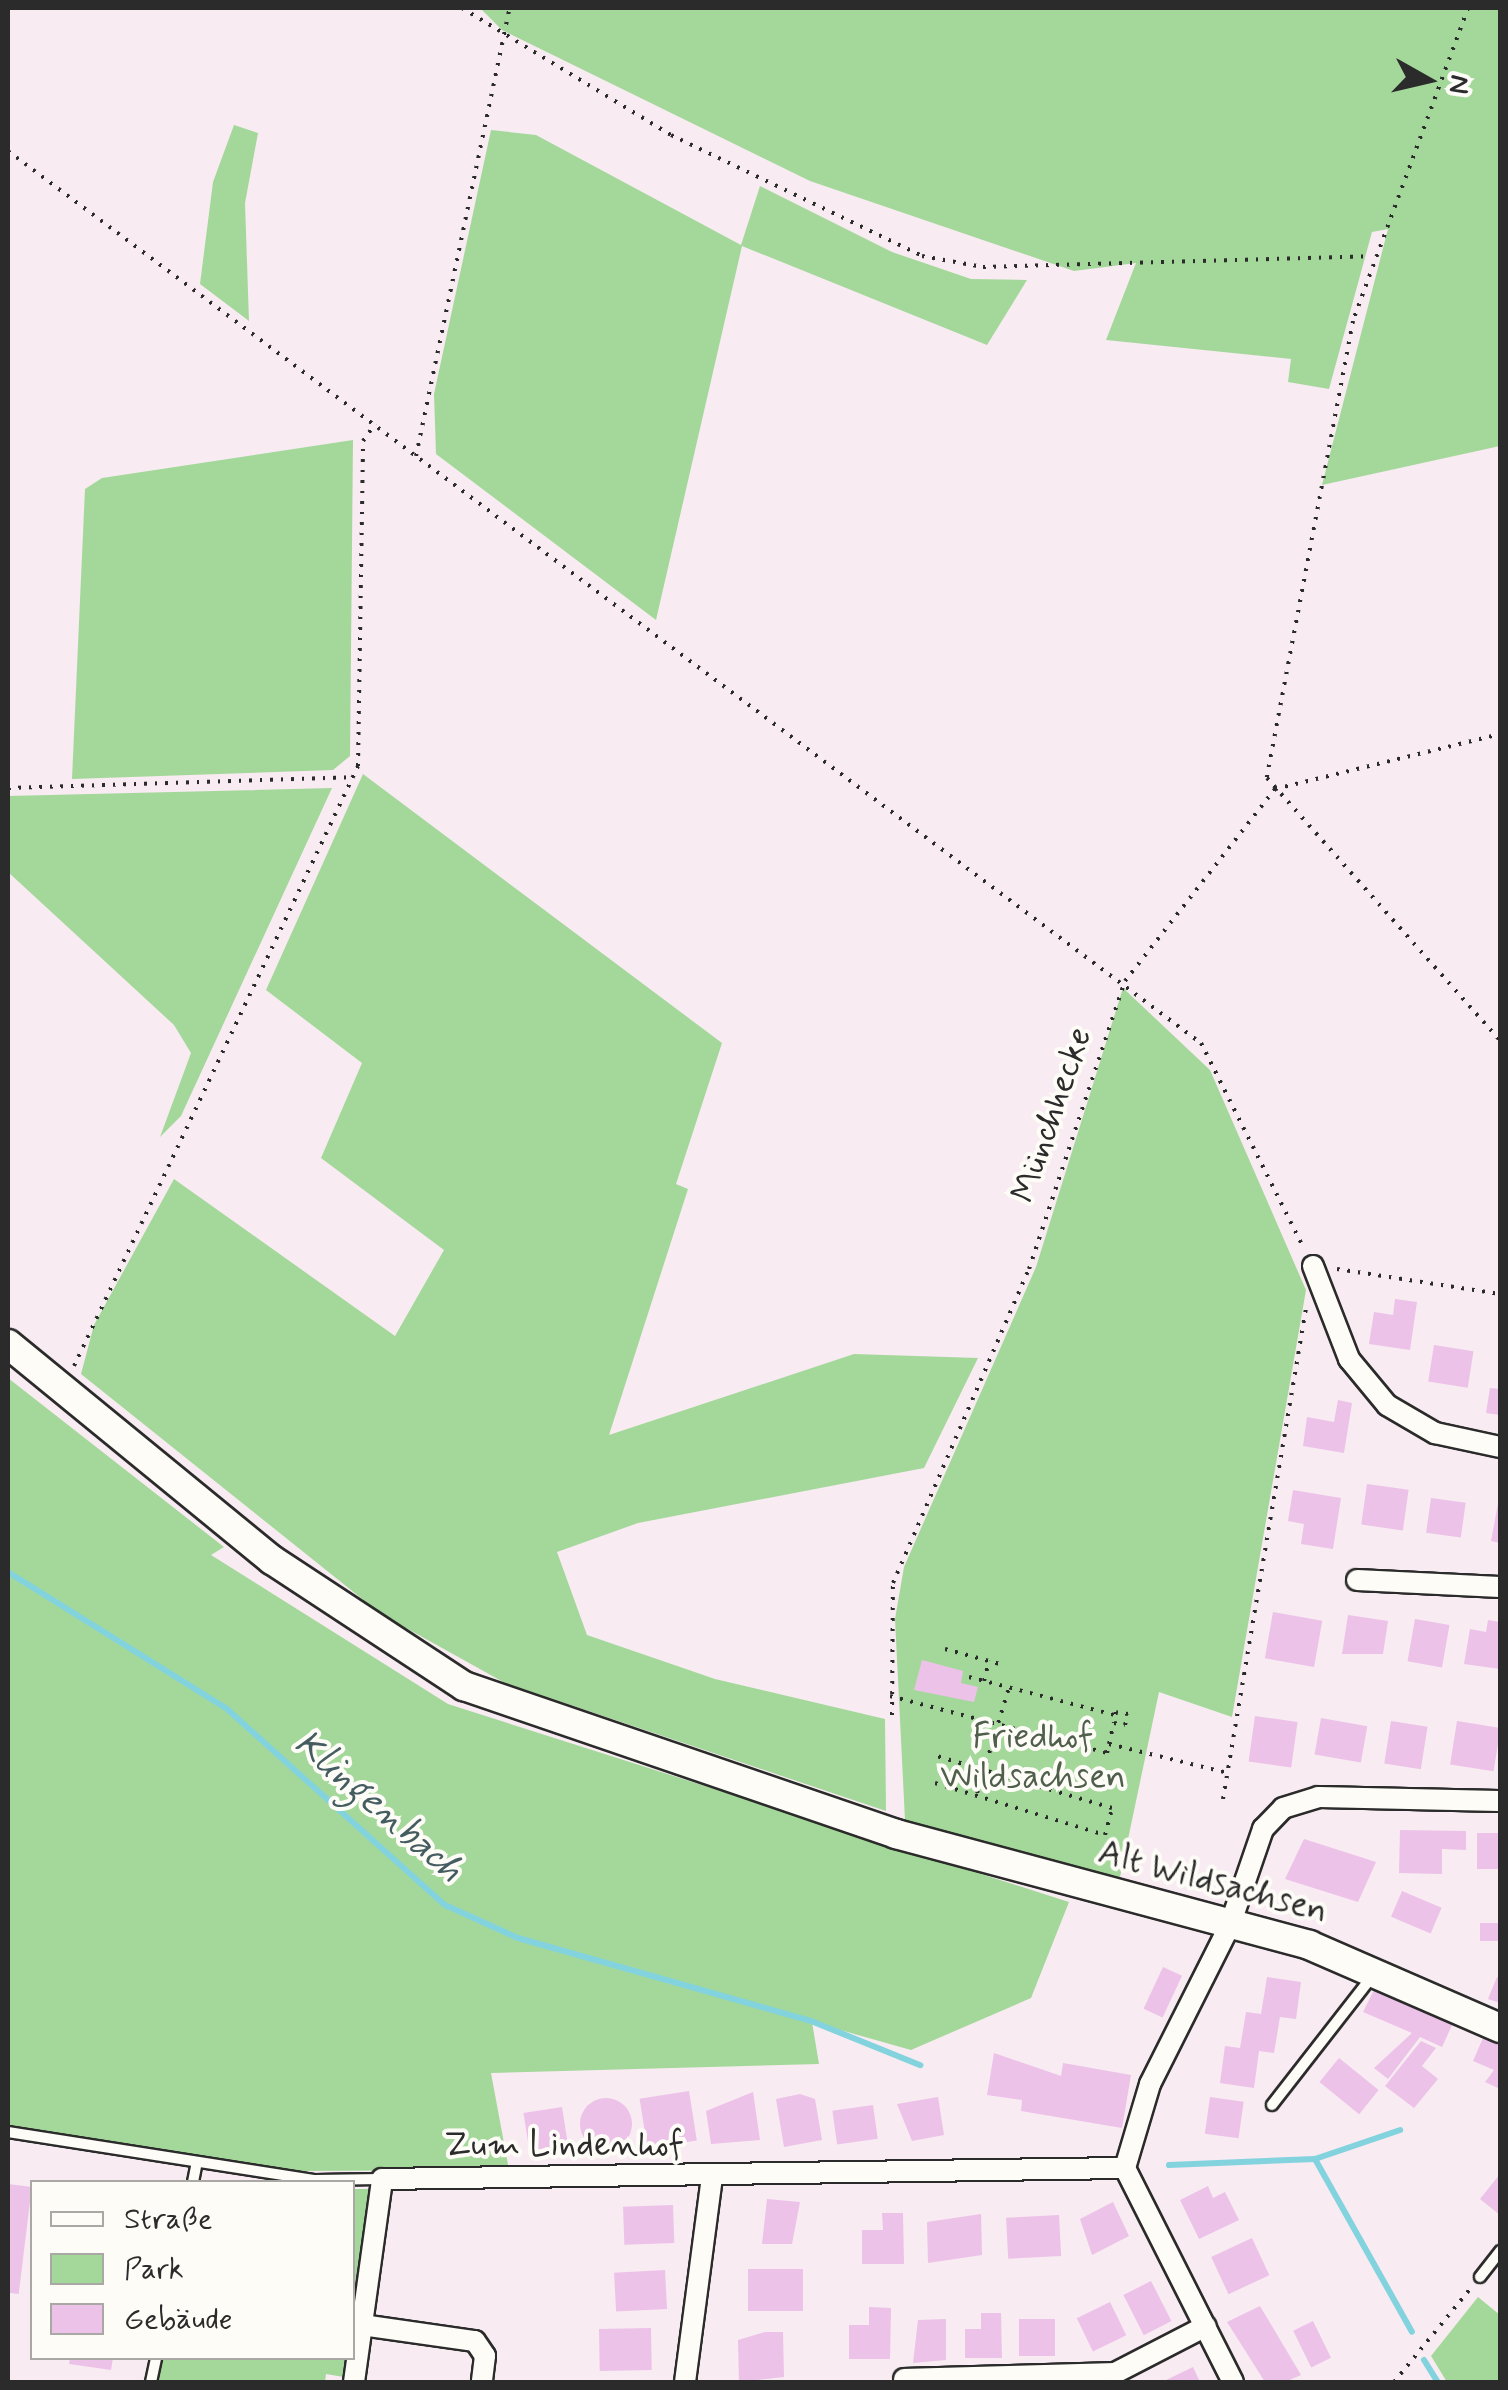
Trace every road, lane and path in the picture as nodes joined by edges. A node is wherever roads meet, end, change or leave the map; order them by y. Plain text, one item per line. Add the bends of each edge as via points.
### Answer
1 (462, 8) edge
2 (510, 8) edge
3 (1468, 8) edge
4 (502, 30) junction
5 (8, 151) edge
6 (1370, 256) junction
7 (375, 424) junction
8 (416, 456) junction
9 (1500, 734) edge
10 (352, 777) junction
11 (8, 788) edge
12 (1275, 788) junction
13 (1125, 980) junction
14 (1500, 1040) edge
15 (1312, 1266) junction
16 (1500, 1294) edge
17 (8, 1344) edge
18 (64, 1395) junction
19 (1500, 1447) edge
20 (1357, 1580) dead end
21 (1500, 1587) edge
22 (945, 1649) dead end
23 (990, 1662) junction
24 (1000, 1664) dead end
25 (969, 1677) dead end
26 (984, 1681) junction
27 (1009, 1688) junction
28 (890, 1696) junction
29 (892, 1715) dead end
30 (1116, 1715) junction
31 (1114, 1723) junction
32 (998, 1724) junction
33 (1110, 1744) junction
34 (937, 1756) dead end
35 (984, 1769) junction
36 (1228, 1773) junction
37 (936, 1783) dead end
38 (977, 1794) junction
39 (1223, 1799) dead end
40 (1500, 1801) edge
41 (1230, 1926) junction
42 (1378, 1970) junction
43 (1500, 2028) edge
44 (1272, 2105) dead end
45 (8, 2132) edge
46 (197, 2162) junction
47 (1125, 2168) junction
48 (712, 2176) junction
49 (382, 2179) junction
50 (193, 2180) edge
51 (1500, 2252) edge
52 (1480, 2277) joint
53 (362, 2325) junction
54 (1206, 2326) junction
55 (904, 2379) dead end
56 (354, 2382) edge
57 (482, 2382) edge
58 (685, 2382) edge
59 (1233, 2382) edge
60 (1394, 2382) edge

1 - 4 path
2 - 4 path
3 - 6 path
4 - 6 path via 671,134 922,256 983,267
4 - 8 path
5 - 7 path
6 - 12 path via 1314,494 1266,778
7 - 8 path
7 - 10 path via 364,441
8 - 13 path
9 - 12 path
10 - 11 path
10 - 18 path
12 - 13 path, Münchhecke
12 - 14 path
13 - 15 path via 1219,1067
13 - 28 path, Münchhecke via 1029,1269 893,1583
15 - 16 path
15 - 19 street via 1349,1360 1387,1404 1436,1433
15 - 36 path
17 - 18 main road, Alt Wildsachsen
18 - 41 main road, Alt Wildsachsen via 272,1560 464,1686 896,1834
20 - 21 street
22 - 23 path
23 - 24 path
23 - 26 path
25 - 26 path
26 - 27 path
27 - 30 path
27 - 32 path
28 - 29 path, Münchhecke
28 - 32 path
30 - 31 path
30 - 31 path via 1128,1714 1125,1726
31 - 33 path
32 - 33 path via 1106,1753
32 - 35 path
33 - 36 path
34 - 35 path
35 - 38 path
35 - 38 path via 1112,1808 1105,1835
36 - 39 path
37 - 38 path
40 - 41 street via 1318,1796 1283,1808 1263,1829
41 - 42 main road, Alt Wildsachsen
41 - 47 street via 1150,2084
42 - 43 main road, Alt Wildsachsen
42 - 44 lane
45 - 46 lane, Zum Lindenhof
46 - 49 lane, Zum Lindenhof
46 - 50 lane
47 - 48 street, Zum Lindenhof
47 - 54 street
48 - 49 street, Zum Lindenhof
48 - 58 street
49 - 53 street
51 - 52 lane
52 - 60 path
53 - 56 street
53 - 57 street via 475,2341 485,2356
54 - 55 street via 1116,2373
54 - 59 street

